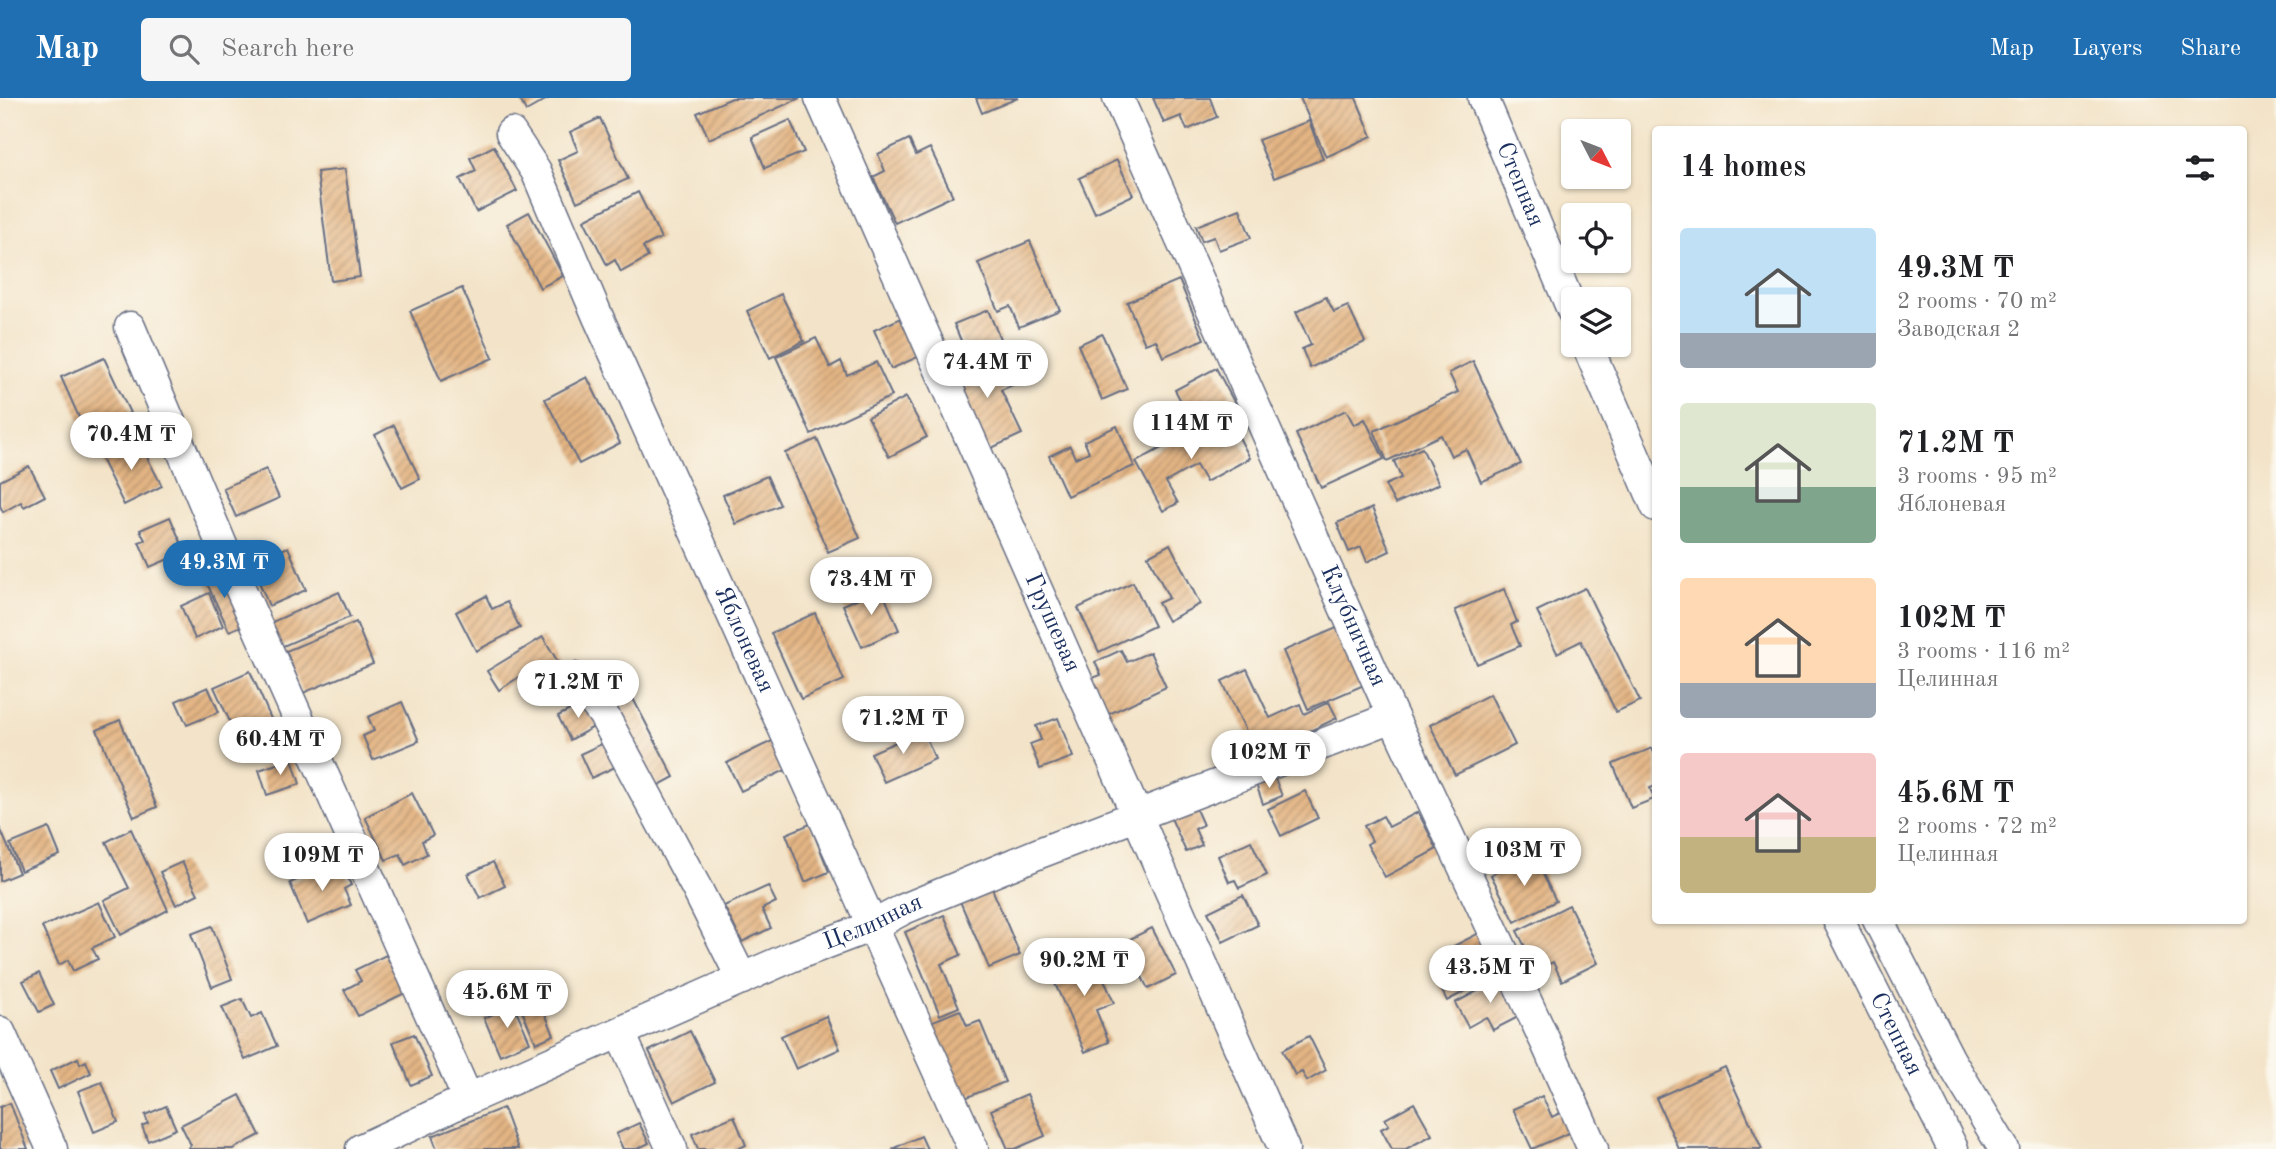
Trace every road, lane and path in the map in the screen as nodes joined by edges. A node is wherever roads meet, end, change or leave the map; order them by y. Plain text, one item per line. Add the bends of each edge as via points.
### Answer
1 (820, 98) edge
2 (1118, 98) edge
3 (1483, 98) edge
4 (511, 133) dead end
5 (1562, 287) edge
6 (130, 327) dead end
7 (1592, 357) edge
8 (1652, 497) edge
9 (575, 678) dead end
10 (1393, 717) junction
11 (1136, 817) junction
12 (1840, 924) edge
13 (1880, 924) edge
14 (872, 926) junction
15 (742, 979) junction
16 (0, 1032) edge
17 (620, 1033) junction
18 (468, 1099) junction
19 (52, 1149) edge
20 (360, 1149) edge
21 (672, 1149) edge
22 (973, 1149) edge
23 (1284, 1149) edge
24 (1593, 1149) edge
25 (1952, 1149) edge
26 (2004, 1149) edge

1 - 11 street, Грушевая
2 - 10 street, Клубничная
3 - 5 street, Степная
4 - 14 street, Яблоневая via 536,171
6 - 18 street via 237,581
7 - 8 street
9 - 15 street via 603,714
10 - 11 street, Целинная
10 - 24 street, Клубничная
11 - 14 street, Целинная via 1042,852
11 - 23 street, Грушевая
12 - 25 street, Степная
13 - 26 street via 1950,1060
14 - 15 street, Целинная
14 - 22 street, Яблоневая
15 - 17 street, Целинная
16 - 19 street
17 - 18 street, Целинная
17 - 21 street
18 - 20 street, Целинная

